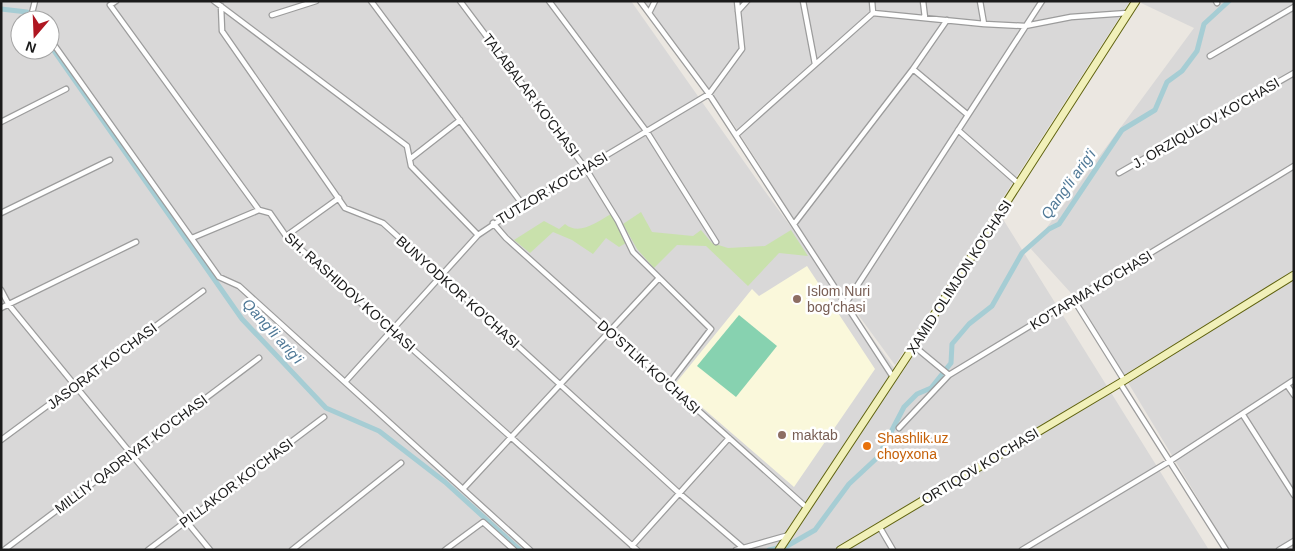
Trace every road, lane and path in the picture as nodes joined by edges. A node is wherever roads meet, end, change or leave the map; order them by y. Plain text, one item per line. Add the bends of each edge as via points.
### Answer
1 (214, 1) edge
2 (316, 1) edge
3 (371, 1) edge
4 (460, 1) edge
5 (549, 1) edge
6 (640, 1) edge
7 (655, 1) edge
8 (737, 1) edge
9 (747, 1) edge
10 (803, 1) edge
11 (872, 1) edge
12 (923, 1) edge
13 (980, 1) edge
14 (1042, 1) edge
15 (1136, 1) edge
16 (114, 2) edge
17 (221, 6) junction
18 (1294, 7) edge
19 (738, 11) junction
20 (873, 13) junction
21 (1129, 13) junction
22 (650, 14) junction
23 (272, 15) dead end
24 (925, 18) junction
25 (947, 20) junction
26 (984, 24) junction
27 (1025, 26) junction
28 (60, 53) edge
29 (1210, 56) dead end
30 (815, 64) junction
31 (912, 69) junction
32 (1294, 73) edge
33 (66, 89) dead end
34 (709, 94) junction
35 (968, 116) junction
36 (460, 120) junction
37 (1, 122) edge
38 (958, 130) junction
39 (647, 132) junction
40 (736, 135) junction
41 (410, 159) junction
42 (110, 160) dead end
43 (1294, 166) edge
44 (586, 169) junction
45 (1119, 173) dead end
46 (1019, 184) junction
47 (338, 198) junction
48 (523, 205) junction
49 (259, 210) junction
50 (1, 213) edge
51 (494, 223) junction
52 (794, 224) junction
53 (478, 235) junction
54 (286, 236) junction
55 (192, 238) junction
56 (136, 242) dead end
57 (716, 242) dead end
58 (1294, 275) edge
59 (440, 276) junction
60 (658, 278) junction
61 (1, 290) edge
62 (203, 290) dead end
63 (1074, 300) junction
64 (846, 303) junction
65 (9, 305) junction
66 (1, 308) edge
67 (392, 330) junction
68 (608, 331) junction
69 (914, 346) junction
70 (259, 358) dead end
71 (945, 372) junction
72 (894, 377) junction
73 (1294, 380) edge
74 (1122, 381) junction
75 (345, 382) junction
76 (560, 385) junction
77 (668, 385) junction
78 (1287, 385) junction
79 (76, 387) junction
80 (1294, 395) edge
81 (1243, 415) junction
82 (324, 417) dead end
83 (899, 428) dead end
84 (512, 438) junction
85 (729, 438) junction
86 (1, 440) edge
87 (130, 453) junction
88 (1170, 461) junction
89 (401, 463) dead end
90 (463, 489) junction
91 (679, 494) junction
92 (1294, 495) edge
93 (807, 508) junction
94 (186, 521) junction
95 (879, 526) junction
96 (789, 535) junction
97 (1294, 541) edge
98 (632, 546) junction
99 (781, 546) edge
100 (742, 547) junction
101 (4, 550) edge
102 (148, 550) edge
103 (210, 550) edge
104 (292, 550) edge
105 (445, 550) edge
106 (514, 550) edge
107 (530, 550) edge
108 (637, 550) edge
109 (736, 550) edge
110 (840, 550) edge
111 (893, 550) edge
112 (1022, 550) edge
113 (1226, 550) edge
114 (1279, 550) edge

1 - 17 street
2 - 23 street
3 - 36 street
4 - 44 street, TALABALAR KO'CHASI
5 - 39 street
6 - 22 street
7 - 22 street
8 - 19 street, TUTZOR KO'CHASI
9 - 19 street
10 - 30 street
11 - 20 street
12 - 24 street
13 - 26 street
14 - 27 street
15 - 21 main road, XAMID OLIMJON KO'CHASI
16 - 49 street, SH. RASHIDOV KO'CHASI via 110,5
17 - 41 street via 407,146
17 - 47 street, BUNYODKOR KO'CHASI via 222,32
18 - 29 street
19 - 34 street, TUTZOR KO'CHASI via 742,48
20 - 24 street
20 - 30 street
21 - 27 street via 1071,17
21 - 46 main road, XAMID OLIMJON KO'CHASI
22 - 34 street
24 - 25 street
25 - 26 street
25 - 31 street
26 - 27 street
27 - 35 street
28 - 55 street
30 - 40 street
31 - 35 street
31 - 52 street
32 - 45 street, J. ORZIQULOV KO'CHASI
33 - 37 street
34 - 39 street, TUTZOR KO'CHASI
34 - 40 street
35 - 38 street
36 - 41 street
36 - 48 street
38 - 46 street
38 - 64 street
39 - 44 street, TUTZOR KO'CHASI
39 - 57 street
40 - 52 street
41 - 53 street via 411,166
42 - 50 street
43 - 63 street, KO'TARMA KO'CHASI
44 - 48 street, TUTZOR KO'CHASI
44 - 60 street, TALABALAR KO'CHASI via 633,252
46 - 69 main road, XAMID OLIMJON KO'CHASI
47 - 54 street
47 - 59 street, BUNYODKOR KO'CHASI via 345,208 383,223
48 - 51 street, TUTZOR KO'CHASI
49 - 54 street, SH. RASHIDOV KO'CHASI via 270,213
49 - 55 street
51 - 53 street, TUTZOR KO'CHASI
51 - 68 street, DO'STLIK KO'CHASI via 506,238
52 - 64 street
53 - 59 street, TUTZOR KO'CHASI
54 - 67 street, SH. RASHIDOV KO'CHASI
55 - 75 street via 219,277 239,286
56 - 65 street
58 - 74 main road, ORTIQOV KO'CHASI
59 - 67 street, TUTZOR KO'CHASI
59 - 76 street, BUNYODKOR KO'CHASI
60 - 68 street
60 - 77 street, TALABALAR KO'CHASI via 711,329
61 - 65 street
62 - 79 street, JASORAT KO'CHASI
63 - 71 street, KO'TARMA KO'CHASI
63 - 74 street
64 - 72 street
65 - 66 street
65 - 79 street
67 - 75 street, TUTZOR KO'CHASI
67 - 84 street, SH. RASHIDOV KO'CHASI
68 - 76 street
68 - 77 street, DO'STLIK KO'CHASI
69 - 71 street
69 - 72 main road, XAMID OLIMJON KO'CHASI
70 - 87 street, MILLIY QADRIYAT KO'CHASI
71 - 83 street, KO'TARMA KO'CHASI
72 - 93 main road, XAMID OLIMJON KO'CHASI
73 - 78 street
74 - 88 street
74 - 95 main road, ORTIQOV KO'CHASI
75 - 90 street
76 - 84 street
76 - 91 street, BUNYODKOR KO'CHASI
77 - 85 street, DO'STLIK KO'CHASI
78 - 80 street
78 - 81 street
79 - 86 street, JASORAT KO'CHASI
79 - 87 street
81 - 88 street
81 - 92 street
82 - 94 street, PILLAKOR KO'CHASI
84 - 90 street
84 - 98 street, SH. RASHIDOV KO'CHASI
85 - 91 street
85 - 93 street, DO'STLIK KO'CHASI
87 - 94 street
87 - 101 street, MILLIY QADRIYAT KO'CHASI
88 - 112 street
88 - 113 street
89 - 104 street
90 - 107 street
91 - 98 street
91 - 100 street, BUNYODKOR KO'CHASI
93 - 96 main road, XAMID OLIMJON KO'CHASI
94 - 102 street, PILLAKOR KO'CHASI
94 - 103 street
95 - 110 main road, ORTIQOV KO'CHASI
95 - 111 street
96 - 99 main road, XAMID OLIMJON KO'CHASI
96 - 100 street
97 - 114 street
98 - 108 street, SH. RASHIDOV KO'CHASI
100 - 109 street
105 - 106 street via 483,522

